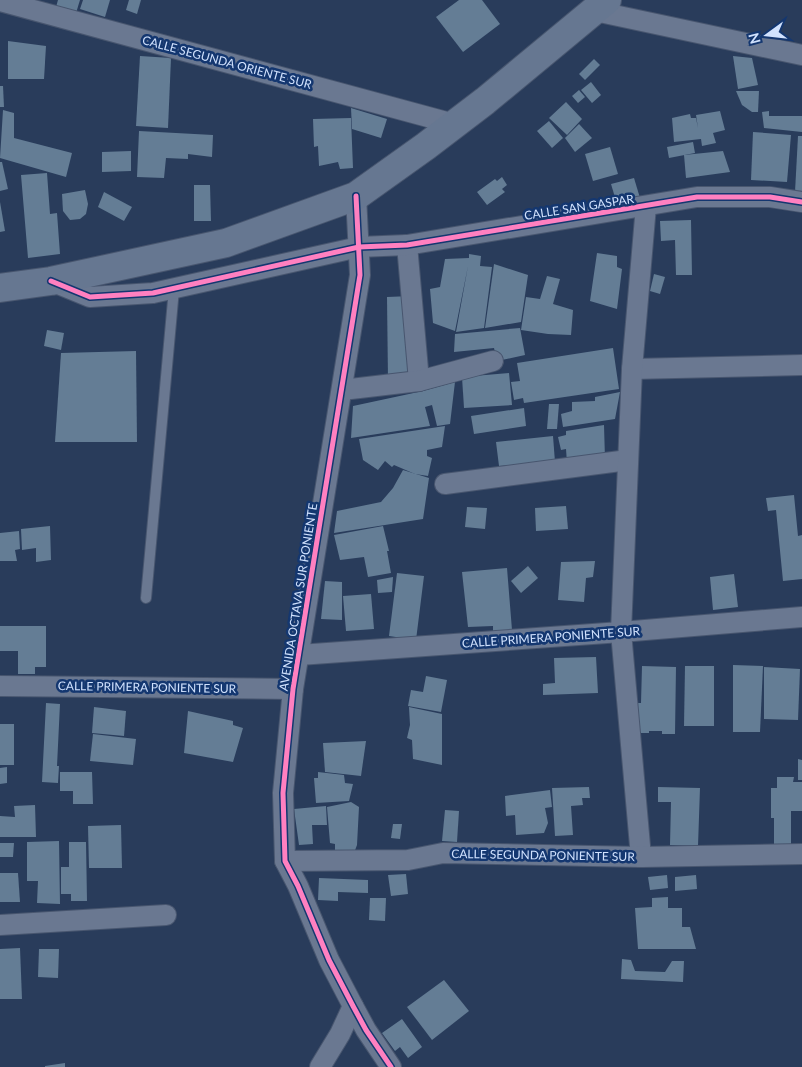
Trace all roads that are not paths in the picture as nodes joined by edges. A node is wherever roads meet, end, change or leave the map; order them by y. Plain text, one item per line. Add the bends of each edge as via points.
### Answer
1 (0, 1) edge
2 (601, 5) edge
3 (802, 55) edge
4 (454, 124) junction
5 (356, 196) junction
6 (802, 202) edge
7 (646, 206) junction
8 (407, 245) junction
9 (359, 247) junction
10 (51, 281) junction
11 (0, 288) edge
12 (174, 289) junction
13 (493, 361) dead end
14 (802, 365) edge
15 (632, 369) junction
16 (419, 380) junction
17 (342, 390) junction
18 (628, 460) junction
19 (445, 484) dead end
20 (146, 598) dead end
21 (802, 617) edge
22 (621, 632) junction
23 (299, 655) junction
24 (0, 686) edge
25 (293, 689) junction
26 (802, 854) edge
27 (641, 857) junction
28 (285, 861) junction
29 (166, 915) dead end
30 (0, 925) edge
31 (353, 1006) junction
32 (320, 1067) edge
33 (391, 1067) edge

1 - 4 street, CALLE SEGUNDA ORIENTE SUR
2 - 3 street
2 - 4 main road
4 - 5 main road
5 - 9 street, AVENIDA OCTAVA SUR PONIENTE
5 - 10 main road via 226,243
6 - 7 street, CALLE SAN GASPAR via 770,196 697,197
7 - 8 street, CALLE SAN GASPAR
7 - 15 street
8 - 9 street, CALLE SAN GASPAR
8 - 16 street
9 - 12 street, CALLE SAN GASPAR
9 - 17 street, AVENIDA OCTAVA SUR PONIENTE via 360,275
10 - 11 main road
10 - 12 street, CALLE SAN GASPAR via 90,297
12 - 20 lane
13 - 16 street
14 - 15 street
15 - 18 street
16 - 17 street
17 - 23 street, AVENIDA OCTAVA SUR PONIENTE
18 - 19 street
18 - 22 street
21 - 22 street, CALLE PRIMERA PONIENTE SUR
22 - 23 street, CALLE PRIMERA PONIENTE SUR
22 - 27 street
23 - 25 street, AVENIDA OCTAVA SUR PONIENTE
24 - 25 street, CALLE PRIMERA PONIENTE SUR
25 - 28 street, AVENIDA OCTAVA SUR PONIENTE via 282,793
26 - 27 street, CALLE SEGUNDA PONIENTE SUR
27 - 28 street, CALLE SEGUNDA PONIENTE SUR via 443,853 408,860
28 - 31 street, AVENIDA OCTAVA SUR PONIENTE
29 - 30 street
31 - 32 street
31 - 33 street, AVENIDA OCTAVA SUR PONIENTE

